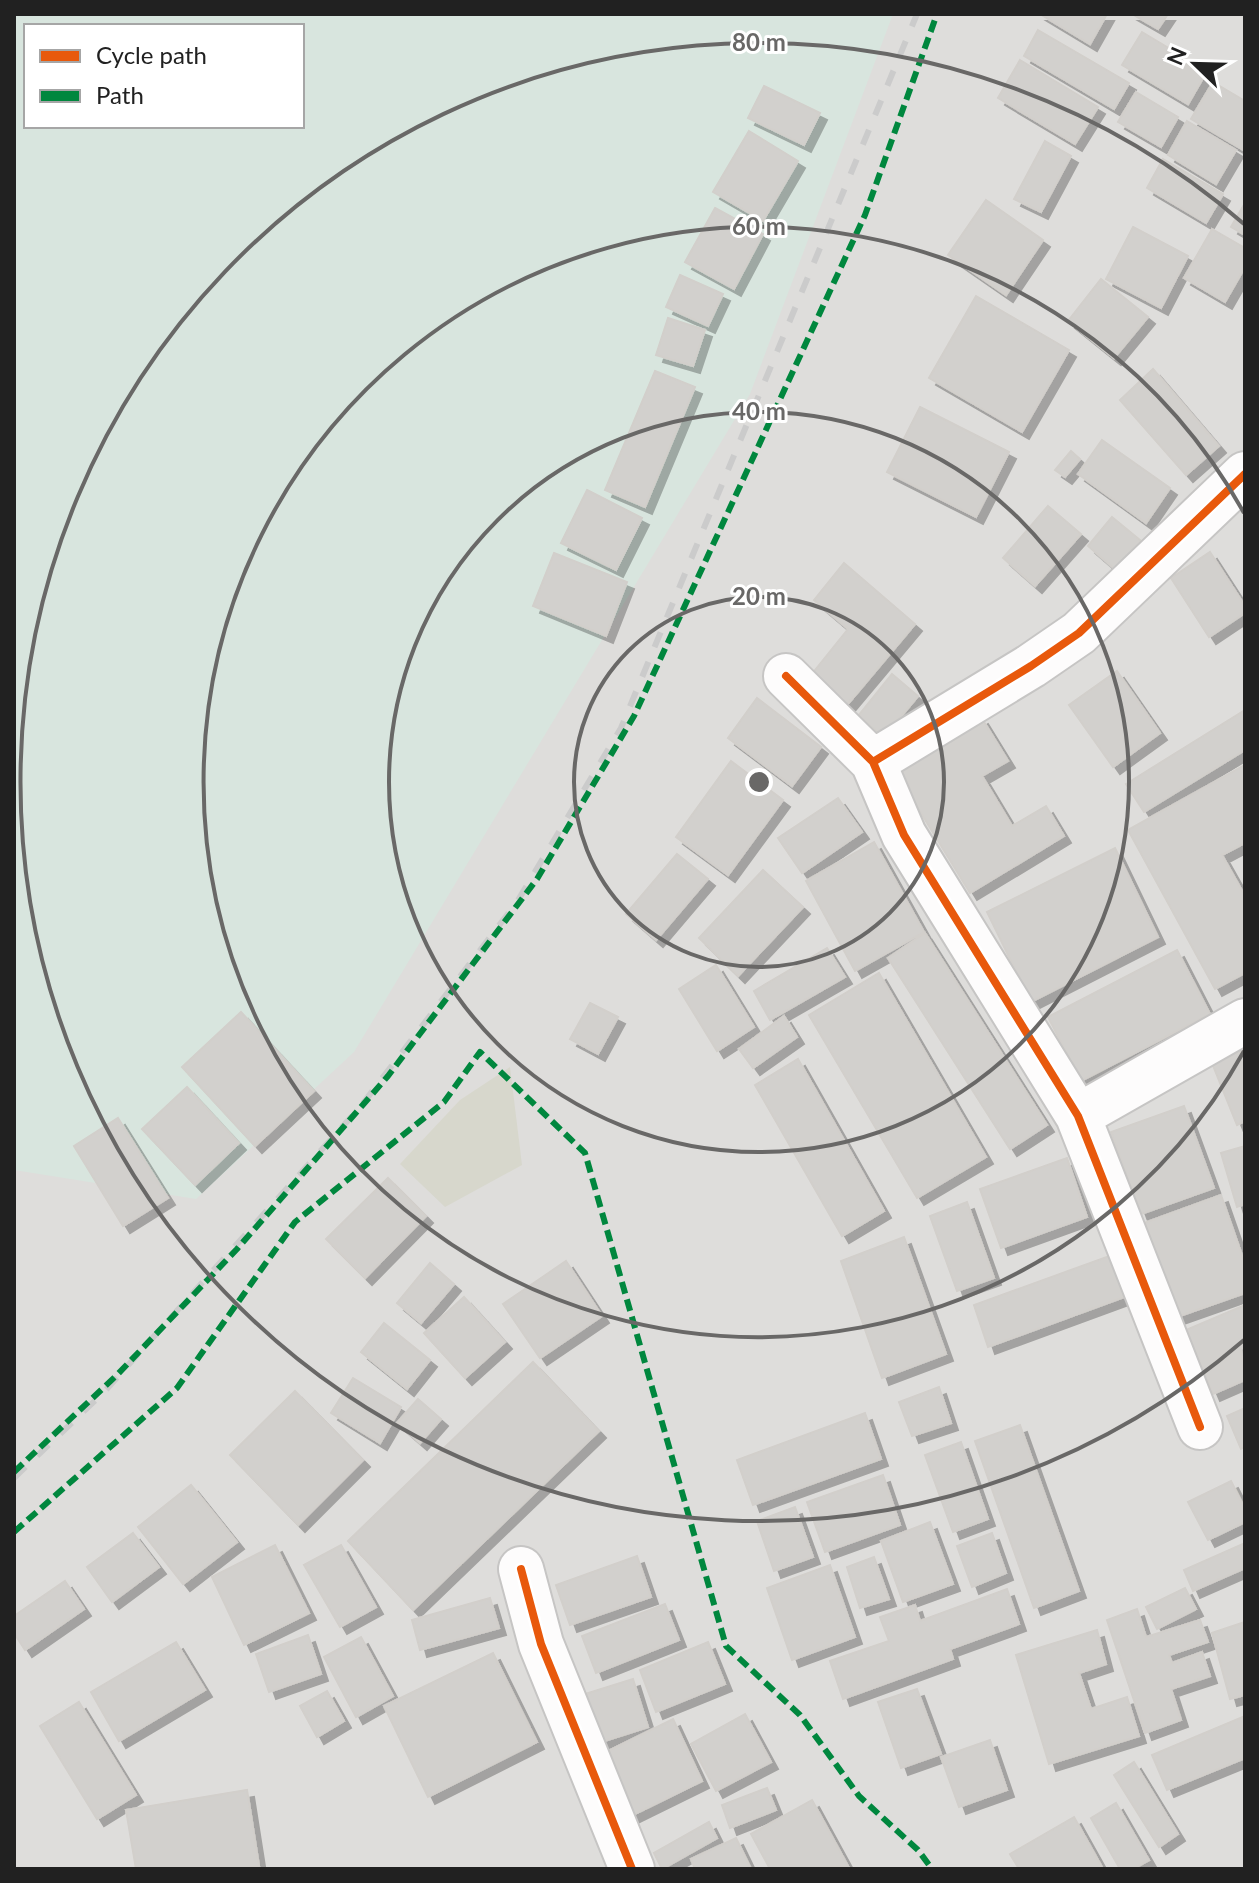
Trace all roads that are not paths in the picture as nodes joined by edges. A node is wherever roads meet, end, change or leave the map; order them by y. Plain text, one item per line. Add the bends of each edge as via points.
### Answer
1 (1245, 474) edge
2 (786, 676) dead end
3 (873, 762) junction
4 (1245, 1021) edge
5 (1078, 1116) junction
6 (1200, 1427) dead end
7 (521, 1569) dead end
8 (632, 1869) edge

1 - 3 street via 1079,633
2 - 3 street
3 - 5 street via 904,835
4 - 5 street
5 - 6 street
7 - 8 street via 541,1644

